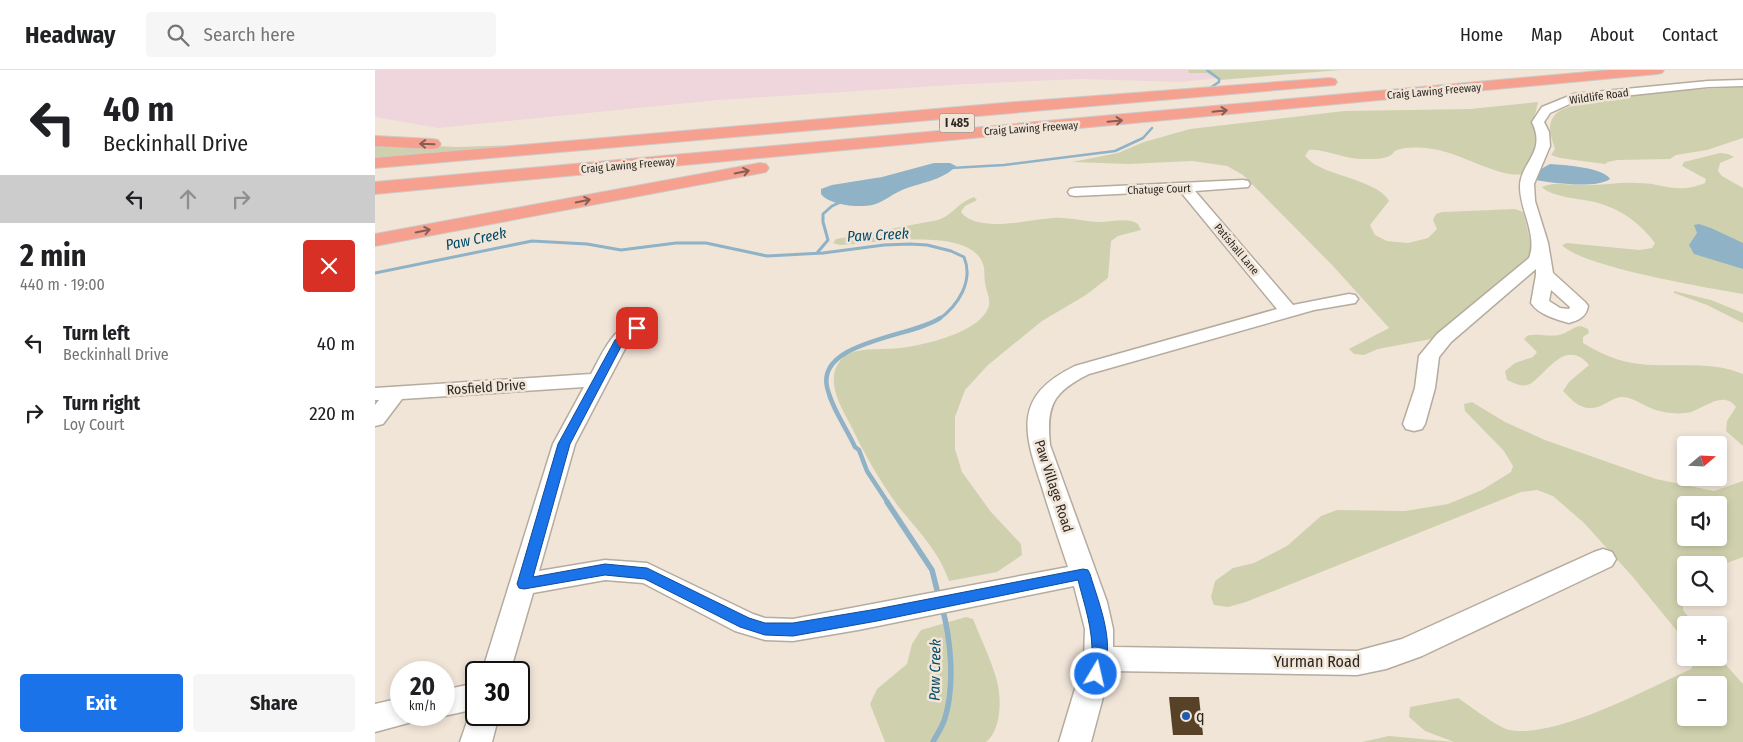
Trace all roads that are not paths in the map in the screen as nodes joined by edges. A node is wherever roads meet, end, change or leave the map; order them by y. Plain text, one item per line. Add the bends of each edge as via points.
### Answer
1 (1507, 70) edge
2 (1539, 70) edge
3 (1657, 70) edge
4 (1467, 73) dead end
5 (1340, 81) dead end
6 (1743, 83) edge
7 (825, 124) junction
8 (1066, 126) junction
9 (375, 140) edge
10 (375, 163) edge
11 (375, 175) edge
12 (1243, 184) dead end
13 (1185, 188) junction
14 (375, 190) edge
15 (1075, 192) dead end
16 (375, 240) edge
17 (1540, 250) junction
18 (1545, 275) dead end
19 (1349, 299) dead end
20 (1288, 311) junction
21 (637, 328) dead end
22 (598, 380) junction
23 (396, 393) junction
24 (375, 394) edge
25 (375, 419) edge
26 (1413, 424) dead end
27 (1603, 559) dead end
28 (1083, 574) junction
29 (524, 584) junction
30 (1099, 658) junction
31 (500, 661) edge
32 (390, 715) edge
33 (375, 718) edge
34 (480, 726) edge
35 (476, 742) edge
36 (1075, 742) edge

1 - 4 highway
2 - 11 highway, Craig Lawing Freeway / I 485
8 -> 3 highway, Craig Lawing Freeway / I 485
5 - 7 highway
6 - 17 street, Wildlife Road via 1582,97 1558,103 1546,110 1538,122 1543,132 1543,146 1527,184
7 -> 9 highway via 506,144 440,145
7 - 10 highway
8 - 14 highway, Craig Lawing Freeway / I 485
16 -> 8 highway via 820,158
12 - 13 street, Chatuge Court
13 - 15 street, Chatuge Court
13 - 20 street, Patishall Lane
17 - 18 street, Wildlife Road
17 - 26 street via 1536,260 1443,338 1429,356 1425,388
19 - 20 street, Paw Village Road
20 - 28 street, Paw Village Road via 1082,370 1049,391 1040,406 1036,423 1039,445
21 - 22 street via 620,340
22 - 23 street, Rosfield Drive
22 - 29 street via 564,444
23 - 24 street, Rosfield Drive
23 - 25 street
27 - 30 street, Yurman Road via 1386,658 1357,662
28 - 29 street via 793,630 765,629 745,622 647,574 605,570
28 - 30 street, Paw Village Road via 1099,629
29 - 31 street
30 - 36 street, Paw Village Road
32 - 33 street
34 - 35 street

